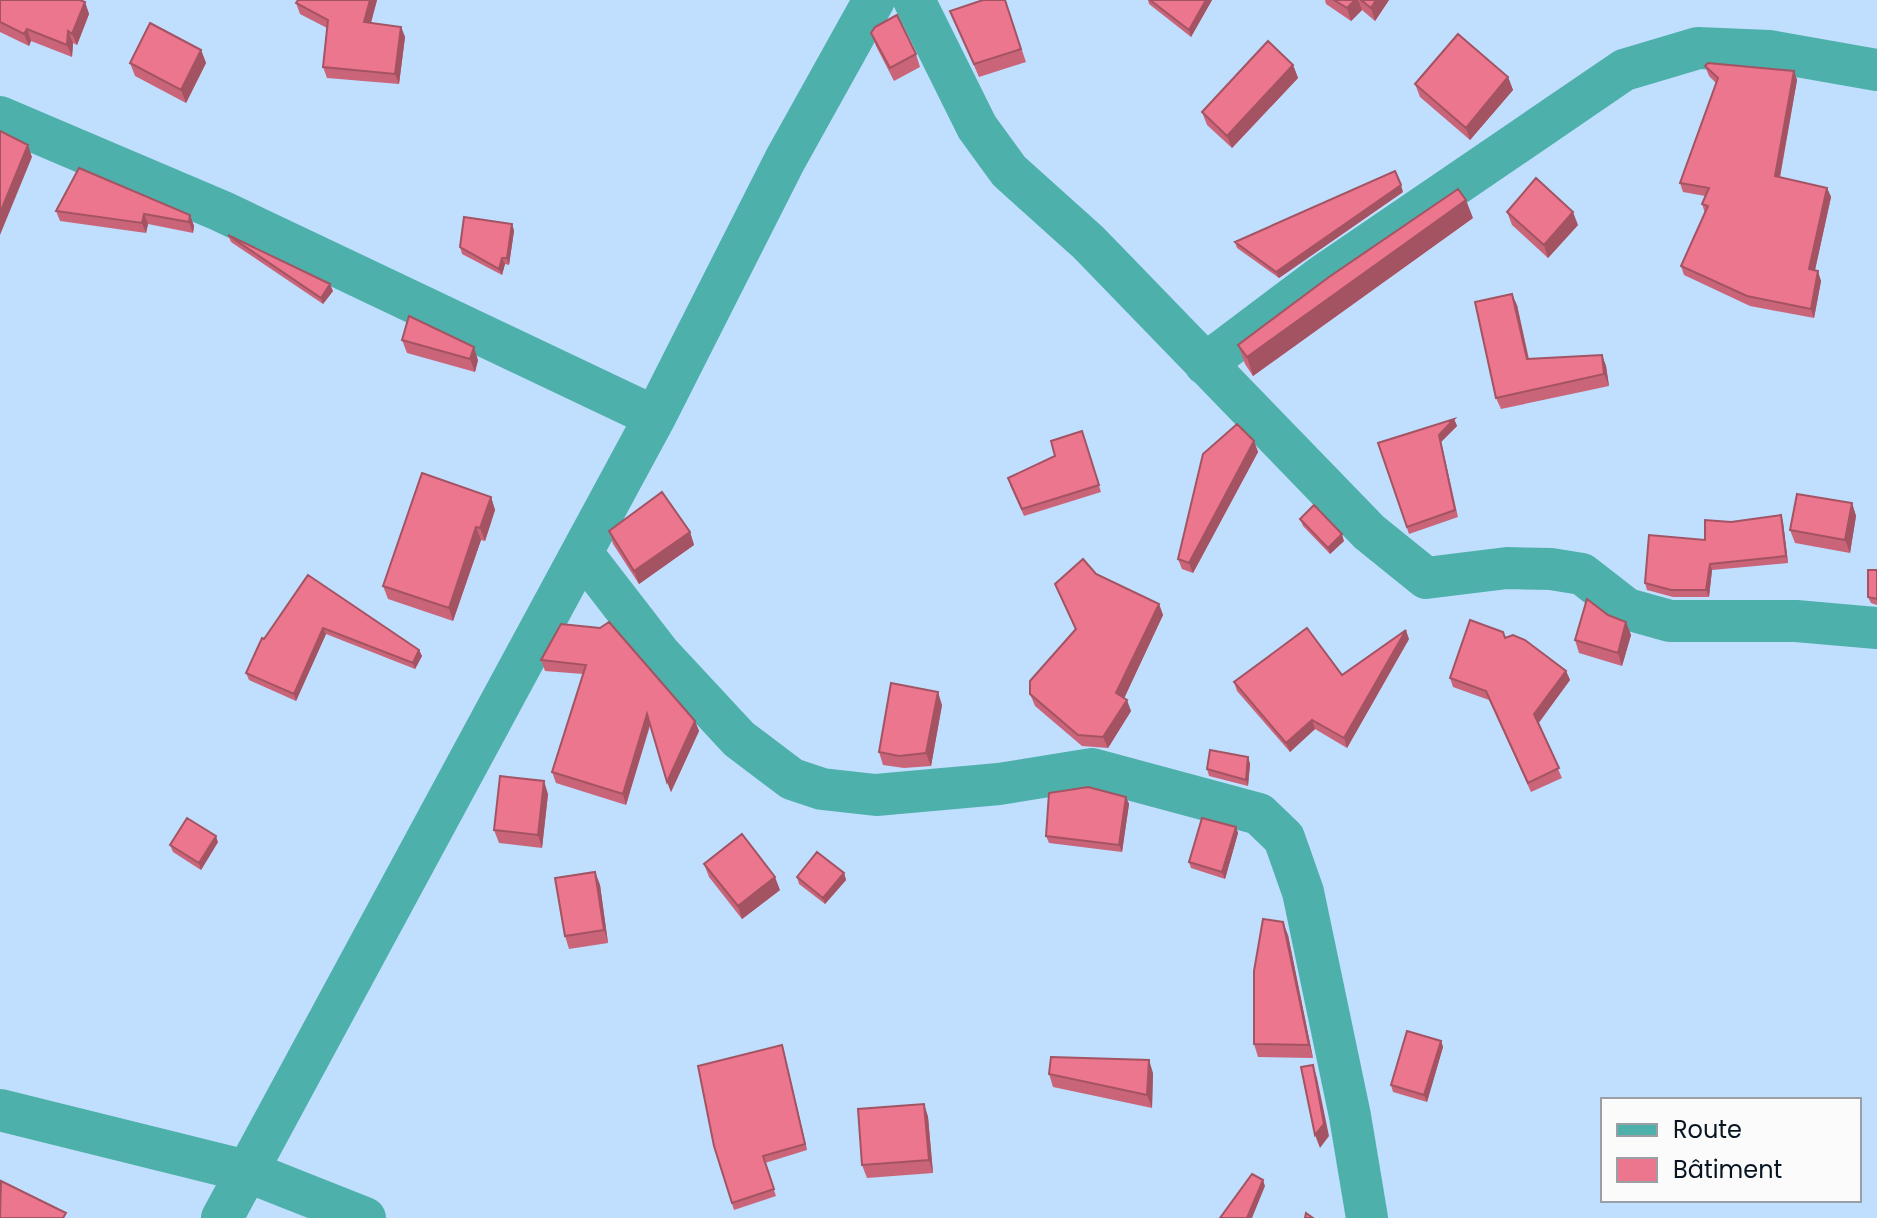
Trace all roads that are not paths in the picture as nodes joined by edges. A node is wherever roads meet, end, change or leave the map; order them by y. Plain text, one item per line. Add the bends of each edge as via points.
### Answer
1 (874, 0) edge
2 (914, 0) edge
3 (1877, 70) edge
4 (0, 117) edge
5 (1205, 364) junction
6 (655, 417) junction
7 (582, 553) junction
8 (1874, 632) edge
9 (0, 1110) edge
10 (246, 1171) junction
11 (222, 1218) edge
12 (365, 1218) edge
13 (1367, 1218) edge

1 - 6 street via 785,160
2 - 5 street via 977,127 1009,171 1088,242
3 - 5 street via 1769,51 1698,48 1624,70 1322,276
4 - 6 street via 221,211
5 - 8 street via 1369,532 1426,578 1507,568 1551,569 1582,574 1627,609 1670,621 1796,621
6 - 7 street
7 - 10 street
7 - 13 street via 660,654 739,739 792,779 822,789 876,795 1092,769 1259,814 1284,838 1303,892
9 - 10 street
10 - 11 street
10 - 12 street

